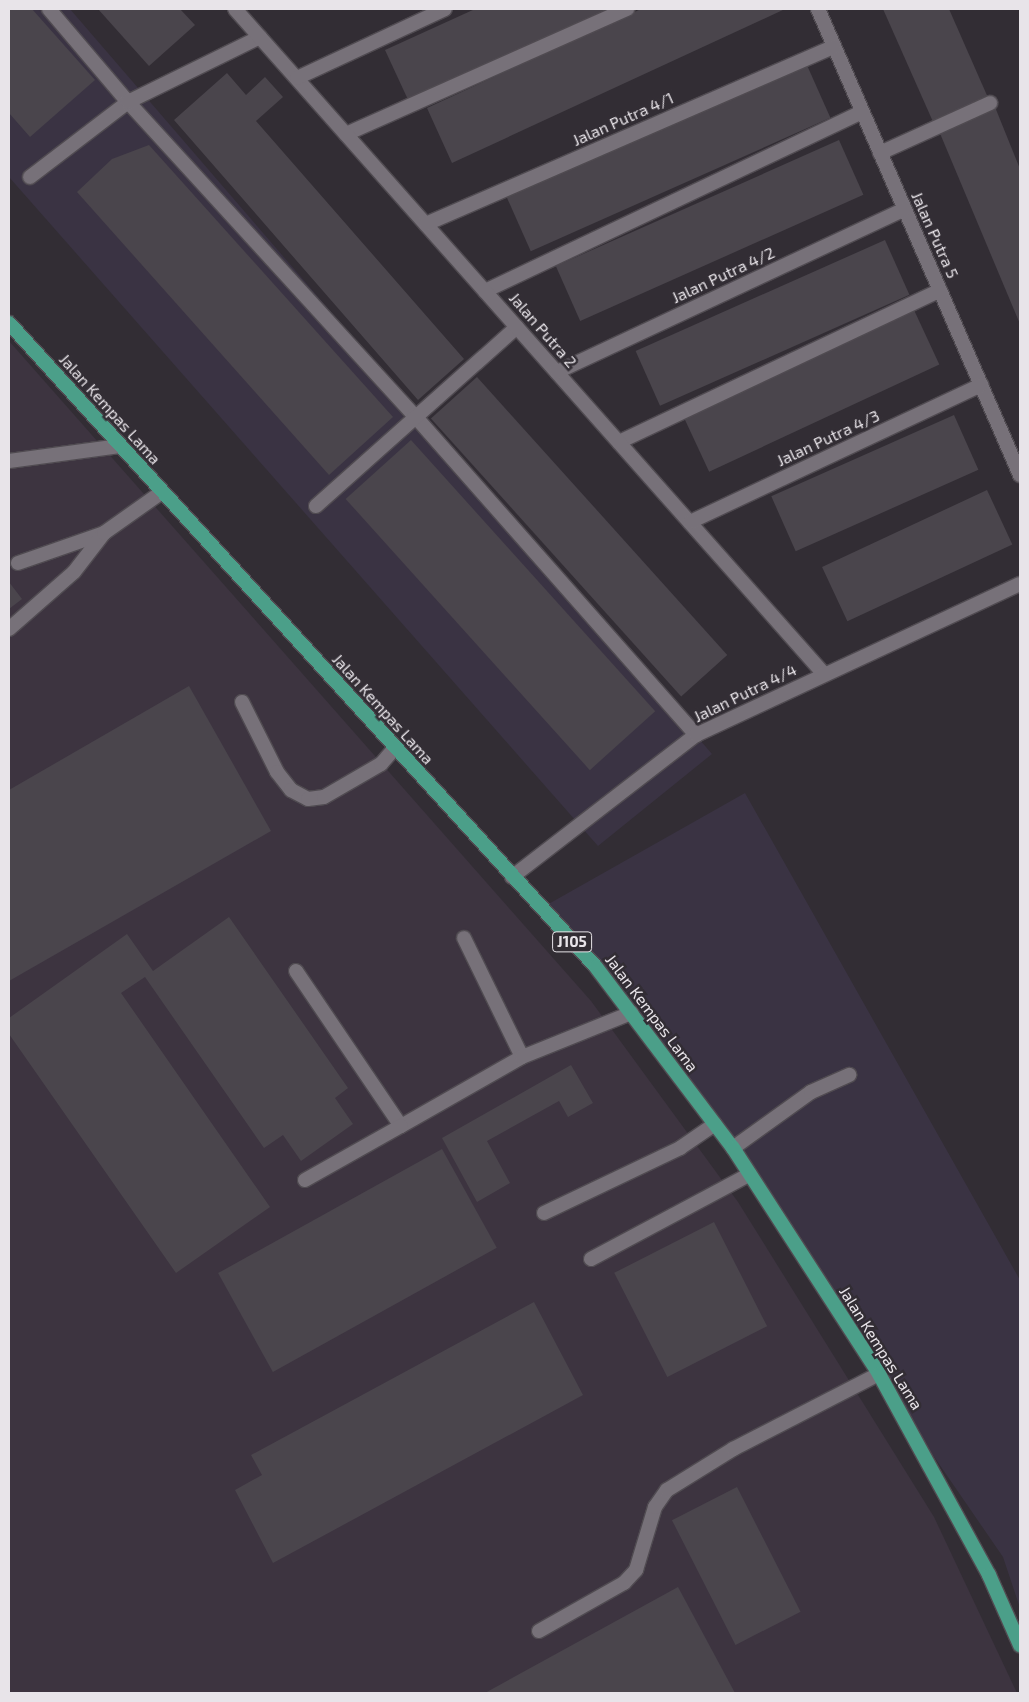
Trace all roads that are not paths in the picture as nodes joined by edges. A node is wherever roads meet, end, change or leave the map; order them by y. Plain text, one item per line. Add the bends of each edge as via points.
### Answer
1 (48, 9) edge
2 (235, 9) edge
3 (445, 9) edge
4 (627, 9) edge
5 (818, 9) edge
6 (260, 37) junction
7 (834, 47) junction
8 (296, 78) junction
9 (128, 102) junction
10 (990, 103) dead end
11 (862, 112) junction
12 (346, 134) junction
13 (880, 154) junction
14 (30, 177) dead end
15 (904, 209) junction
16 (426, 224) junction
17 (940, 290) junction
18 (485, 291) junction
19 (9, 323) edge
20 (517, 327) junction
21 (557, 372) junction
22 (981, 385) junction
23 (414, 416) junction
24 (619, 442) junction
25 (120, 446) junction
26 (9, 461) edge
27 (1020, 474) edge
28 (162, 492) junction
29 (316, 506) dead end
30 (690, 522) junction
31 (104, 533) junction
32 (18, 563) dead end
33 (1020, 584) edge
34 (9, 629) edge
35 (824, 674) junction
36 (242, 702) dead end
37 (696, 735) junction
38 (395, 748) junction
39 (512, 878) junction
40 (464, 938) dead end
41 (296, 971) dead end
42 (630, 1013) junction
43 (522, 1058) junction
44 (849, 1075) dead end
45 (715, 1124) junction
46 (401, 1126) junction
47 (733, 1148) junction
48 (750, 1174) junction
49 (305, 1180) dead end
50 (544, 1213) dead end
51 (591, 1259) dead end
52 (878, 1374) junction
53 (539, 1631) dead end
54 (1020, 1645) edge

1 - 9 street
2 - 6 street, Jalan Putra 2
3 - 8 street
4 - 12 street
5 - 7 street, Jalan Putra 5
6 - 8 street, Jalan Putra 2
6 - 9 street
7 - 11 street, Jalan Putra 5
7 - 16 street, Jalan Putra 4/1
8 - 12 street, Jalan Putra 2
9 - 14 street
9 - 23 street
10 - 13 street
11 - 13 street, Jalan Putra 5
11 - 18 street
12 - 16 street, Jalan Putra 2
13 - 15 street, Jalan Putra 5
15 - 17 street, Jalan Putra 5
15 - 21 street, Jalan Putra 4/2
16 - 18 street, Jalan Putra 2
17 - 22 street, Jalan Putra 5
17 - 24 street
18 - 20 street, Jalan Putra 2
19 - 25 main road, Jalan Kempas Lama / J105
20 - 21 street, Jalan Putra 2
20 - 23 street
21 - 24 street, Jalan Putra 2
22 - 27 street, Jalan Putra 5
22 - 30 street, Jalan Putra 4/3
23 - 29 street
23 - 37 street
24 - 30 street, Jalan Putra 2
25 - 26 street
25 - 28 main road, Jalan Kempas Lama / J105
28 - 31 street
28 - 38 main road, Jalan Kempas Lama / J105
30 - 35 street, Jalan Putra 2
31 - 32 street
31 - 34 street via 74,572
33 - 35 street, Jalan Putra 4/4
35 - 37 street, Jalan Putra 4/4
36 - 38 street via 277,772 291,790 308,799 324,797 381,764
37 - 39 street, Jalan Putra 4/4
38 - 39 main road, Jalan Kempas Lama / J105
39 - 42 main road, Jalan Kempas Lama / J105 via 596,966
40 - 43 street
41 - 46 street
42 - 43 street
42 - 45 main road, Jalan Kempas Lama / J105
43 - 46 street
44 - 47 street via 811,1092
45 - 47 main road, Jalan Kempas Lama / J105
45 - 50 street via 680,1148
46 - 49 street
47 - 48 main road, Jalan Kempas Lama / J105
48 - 51 street
48 - 52 main road, Jalan Kempas Lama / J105
52 - 53 street via 733,1449 667,1490 655,1507 636,1570 624,1583
52 - 54 main road, Jalan Kempas Lama / J105 via 988,1575

